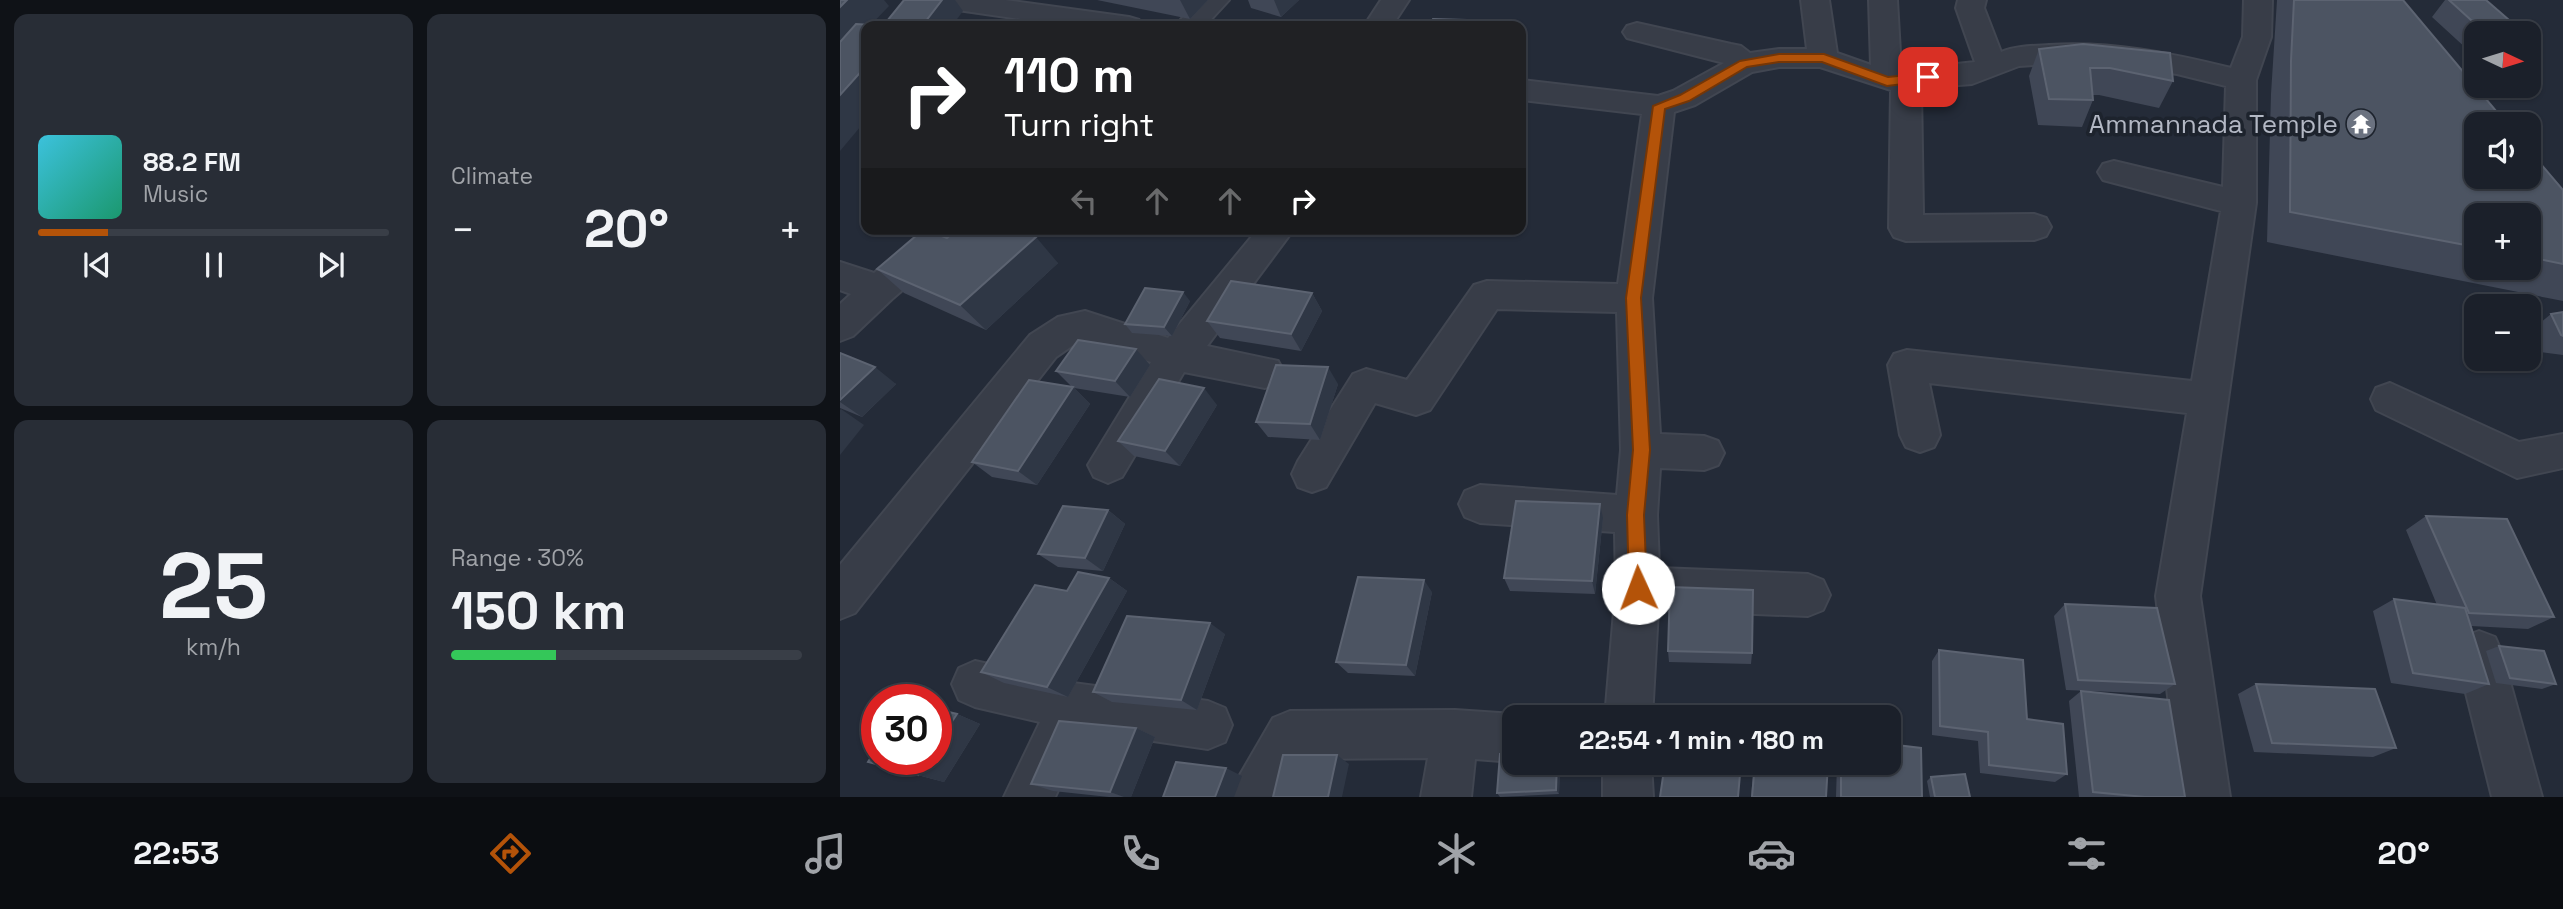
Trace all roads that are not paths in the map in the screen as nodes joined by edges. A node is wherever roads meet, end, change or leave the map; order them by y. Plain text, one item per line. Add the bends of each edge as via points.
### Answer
1 (944, 0) edge
2 (1215, 0) edge
3 (1395, 0) edge
4 (1815, 0) edge
5 (1883, 0) edge
6 (1972, 0) edge
7 (2258, 0) edge
8 (991, 3) edge
9 (1099, 21) edge
10 (1194, 21) edge
11 (1381, 21) edge
12 (1637, 32) dead end
13 (1824, 58) junction
14 (1744, 64) junction
15 (1992, 67) junction
16 (1896, 80) junction
17 (2241, 80) junction
18 (1526, 91) edge
19 (1659, 106) junction
20 (2114, 172) dead end
21 (2239, 203) junction
22 (2034, 227) dead end
23 (944, 235) edge
24 (1272, 235) edge
25 (840, 276) edge
26 (879, 289) junction
27 (1634, 298) junction
28 (840, 326) edge
29 (1175, 355) junction
30 (1265, 372) dead end
31 (2208, 399) junction
32 (2390, 399) dead end
33 (1920, 435) dead end
34 (1642, 450) junction
35 (2563, 451) edge
36 (1704, 453) dead end
37 (1108, 465) dead end
38 (1312, 474) dead end
39 (1480, 504) dead end
40 (1636, 515) junction
41 (1638, 588) junction
42 (1808, 595) dead end
43 (840, 598) edge
44 (2479, 653) edge
45 (975, 684) dead end
46 (1629, 705) edge
47 (1073, 706) junction
48 (1208, 725) dead end
49 (1455, 734) junction
50 (1502, 737) edge
51 (1627, 775) edge
52 (1029, 797) edge
53 (1254, 797) edge
54 (1446, 797) edge
55 (1628, 797) edge
56 (2205, 797) edge
57 (2517, 797) edge

1 - 8 street
2 - 10 street
3 - 11 street
4 - 13 street
5 - 16 street
6 - 15 street via 1970,8
7 - 17 street via 2257,37
8 - 9 street
12 - 14 street via 1731,53
13 - 14 street
13 - 16 street
14 - 19 street via 1684,98
15 - 16 street via 1972,74
15 - 17 street via 2015,57 2089,52 2177,64
16 - 22 street via 1906,228
17 - 21 street
18 - 19 street
19 - 27 street
20 - 21 street
21 - 31 street
23 - 26 street
24 - 29 street
25 - 26 street
26 - 28 street
27 - 34 street
27 - 38 street via 1487,295 1416,399 1366,385
29 - 30 street
29 - 37 street
29 - 43 street via 1085,326 1071,327 1043,346
31 - 33 street via 1908,365
31 - 56 street via 2178,596
32 - 35 street via 2517,460
34 - 36 street
34 - 40 street
39 - 40 street
40 - 41 street
41 - 42 street
41 - 46 street
44 - 57 street
45 - 47 street
47 - 48 street
47 - 52 street
49 - 50 street
49 - 53 street via 1290,735
49 - 54 street
51 - 55 street

